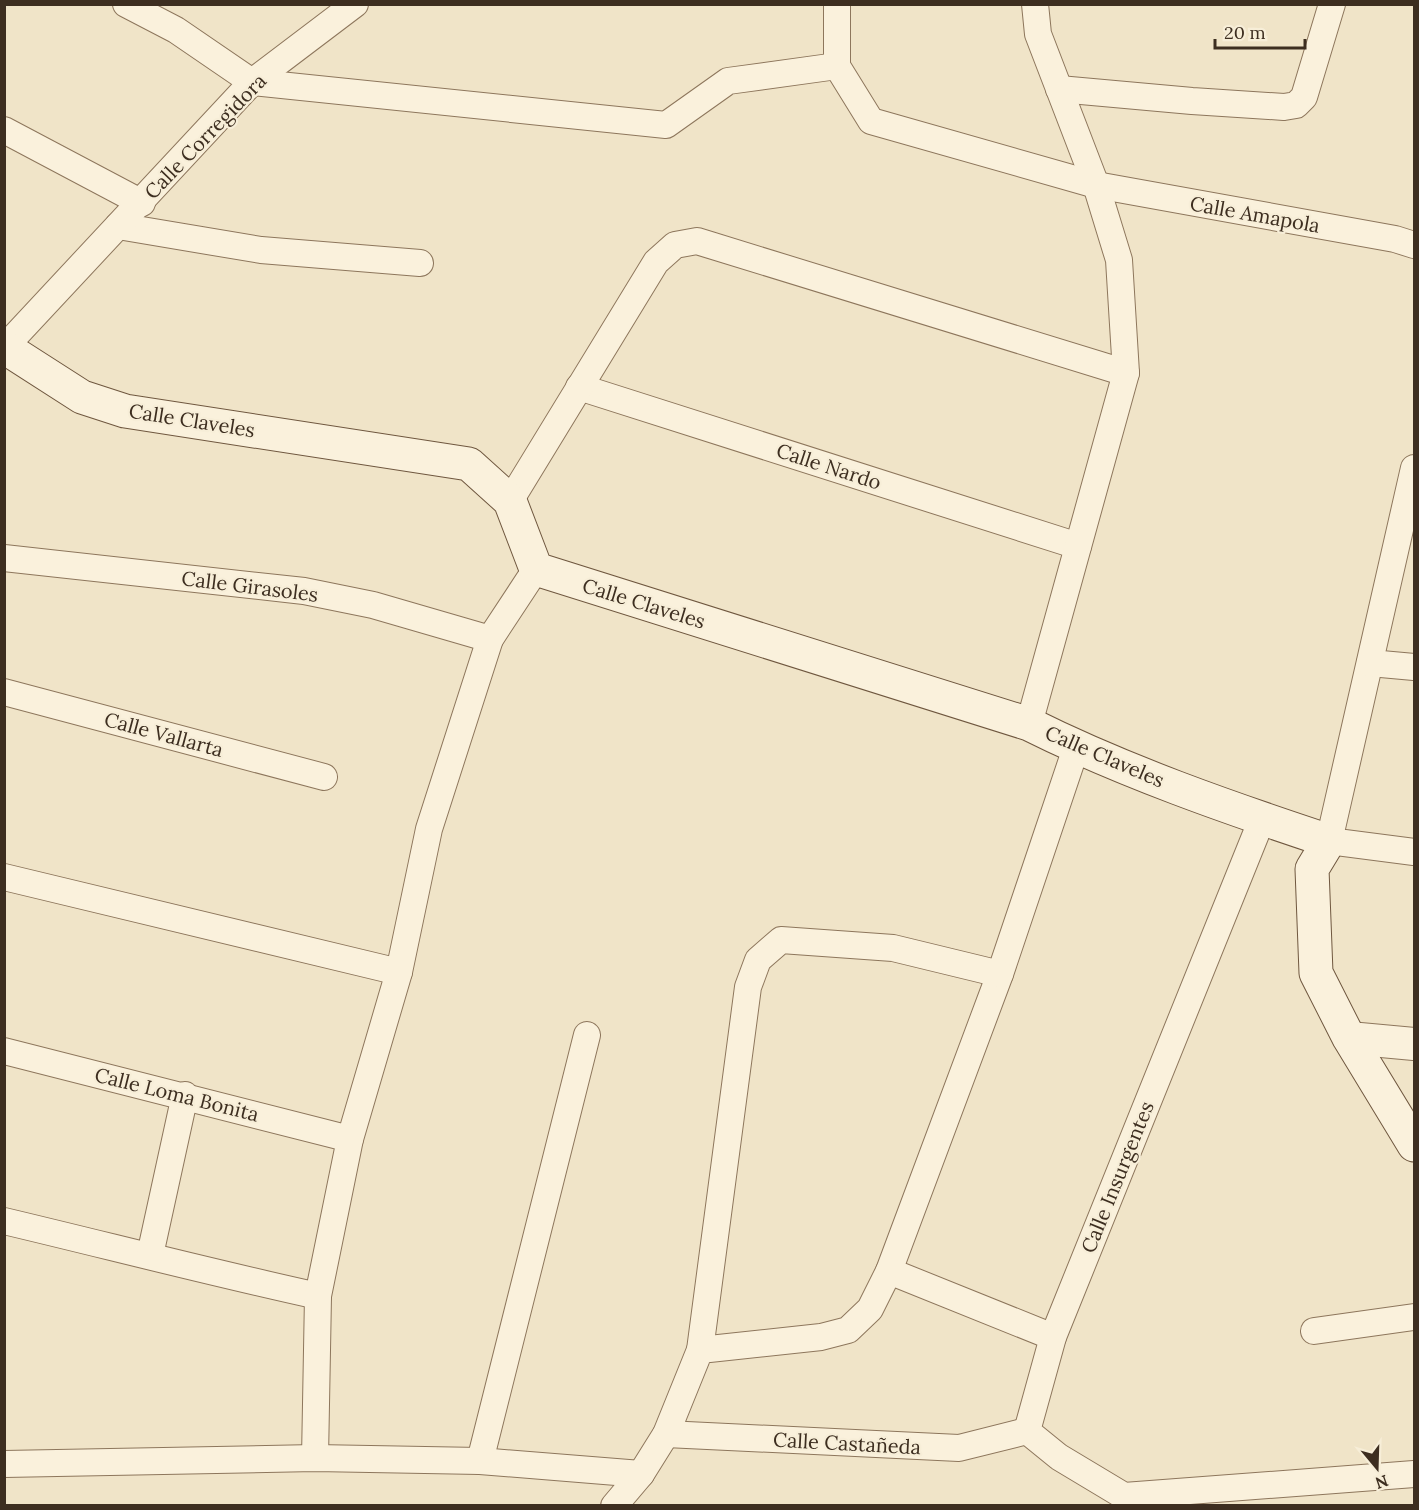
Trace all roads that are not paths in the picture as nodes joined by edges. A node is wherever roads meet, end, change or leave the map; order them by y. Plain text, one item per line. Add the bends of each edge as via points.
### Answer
1 (126, 4) edge
2 (356, 4) edge
3 (837, 4) edge
4 (1035, 4) edge
5 (1332, 4) edge
6 (837, 66) junction
7 (252, 82) junction
8 (1059, 89) junction
9 (4, 130) edge
10 (1096, 185) junction
11 (142, 203) junction
12 (118, 226) junction
13 (1414, 244) edge
14 (420, 263) dead end
15 (5, 348) edge
16 (1126, 373) junction
17 (579, 387) junction
18 (1414, 468) edge
19 (510, 501) junction
20 (1406, 542) edge
21 (1078, 546) junction
22 (4, 558) edge
23 (536, 569) junction
24 (490, 639) junction
25 (1370, 663) junction
26 (1414, 667) edge
27 (4, 692) edge
28 (1029, 724) junction
29 (1076, 748) junction
30 (324, 777) dead end
31 (1262, 819) junction
32 (1329, 841) junction
33 (1414, 852) edge
34 (4, 877) edge
35 (399, 972) junction
36 (1000, 974) junction
37 (587, 1035) dead end
38 (1349, 1038) junction
39 (1414, 1044) edge
40 (4, 1051) edge
41 (185, 1095) junction
42 (350, 1139) junction
43 (1414, 1145) edge
44 (4, 1221) edge
45 (150, 1256) junction
46 (889, 1271) junction
47 (318, 1296) junction
48 (1414, 1317) edge
49 (1314, 1331) dead end
50 (1053, 1337) junction
51 (700, 1350) junction
52 (1027, 1431) junction
53 (666, 1434) junction
54 (315, 1458) junction
55 (480, 1461) junction
56 (4, 1464) edge
57 (641, 1474) junction
58 (1414, 1474) edge
59 (614, 1506) edge

1 - 7 street via 176,30
2 - 7 street, Calle Corregidora
3 - 6 street
4 - 8 street via 1038,34
5 - 8 street via 1304,96 1296,105 1192,101
6 - 7 street via 728,81 666,125
6 - 10 street, Calle Amapola via 872,121
7 - 11 street, Calle Corregidora
8 - 10 street
9 - 11 street, Calle Corregidora
10 - 13 street, Calle Amapola
10 - 16 street via 1119,260
11 - 12 street, Calle Corregidora
12 - 14 street via 261,250
12 - 15 street, Calle Corregidora
15 - 19 main road, Calle Claveles via 82,397 125,411 469,464
16 - 17 street via 697,241 675,245 656,262
16 - 21 street
17 - 19 street
17 - 21 street, Calle Nardo
18 - 20 street
19 - 23 main road, Calle Claveles
20 - 25 street
21 - 28 street
22 - 24 street, Calle Girasoles via 304,591 373,605
23 - 24 street
23 - 28 main road, Calle Claveles
24 - 35 street via 429,829
25 - 26 street
25 - 32 street
27 - 30 street, Calle Vallarta
28 - 29 main road, Calle Claveles
29 - 31 main road, Calle Claveles
29 - 36 street
31 - 32 main road, Calle Claveles
31 - 50 street, Calle Insurgentes
32 - 33 street
32 - 38 main road via 1312,869 1316,973
34 - 35 street
35 - 42 street
36 - 46 street
36 - 51 street via 893,948 781,940 758,960 748,987
37 - 55 street
38 - 39 street
38 - 43 main road
40 - 41 street, Calle Loma Bonita
41 - 42 street, Calle Loma Bonita
41 - 45 street
42 - 47 street
44 - 45 street
45 - 47 street
46 - 50 street
46 - 51 street via 870,1309 848,1330 821,1337
47 - 54 street
48 - 49 street
50 - 52 street, Calle Insurgentes
51 - 53 street
52 - 53 street, Calle Castañeda via 959,1448
52 - 58 street via 1124,1496
53 - 57 street
54 - 55 street
54 - 56 street
55 - 57 street
57 - 59 street

